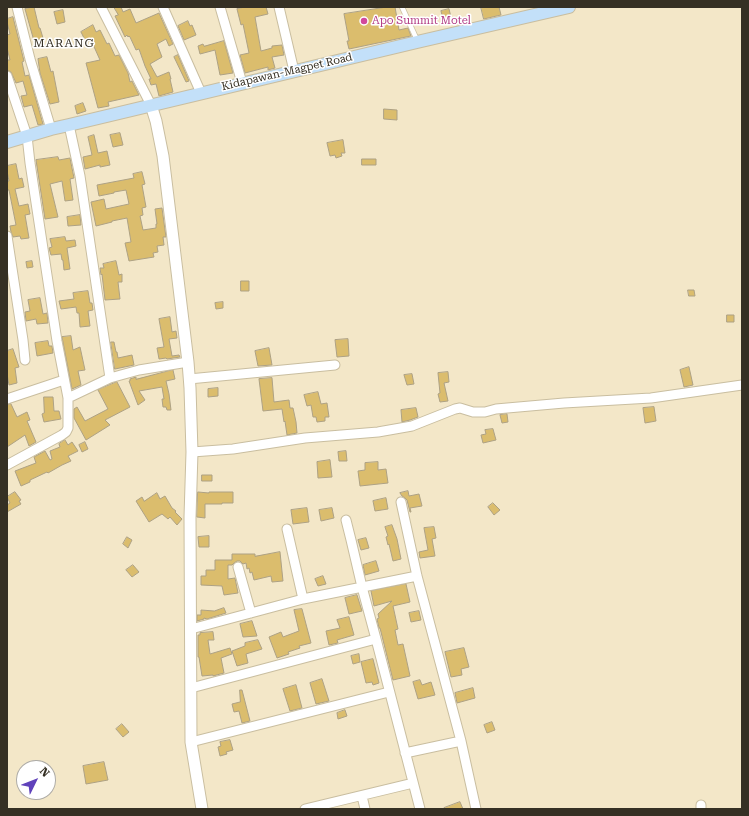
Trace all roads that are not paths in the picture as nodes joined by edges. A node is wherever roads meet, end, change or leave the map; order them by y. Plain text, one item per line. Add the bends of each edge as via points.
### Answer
1 (17, 7) edge
2 (101, 7) edge
3 (163, 7) edge
4 (220, 7) edge
5 (279, 7) edge
6 (402, 7) edge
7 (569, 7) edge
8 (417, 42) junction
9 (294, 71) junction
10 (7, 76) edge
11 (242, 83) junction
12 (201, 93) junction
13 (151, 105) junction
14 (70, 125) junction
15 (51, 129) junction
16 (27, 136) junction
17 (7, 142) edge
18 (7, 236) edge
19 (25, 360) dead end
20 (188, 362) junction
21 (335, 365) dead end
22 (110, 378) junction
23 (189, 379) junction
24 (64, 380) junction
25 (742, 385) edge
26 (68, 398) junction
27 (7, 399) edge
28 (192, 452) junction
29 (7, 465) edge
30 (401, 502) dead end
31 (346, 520) dead end
32 (287, 529) dead end
33 (238, 567) dead end
34 (417, 576) junction
35 (362, 587) junction
36 (303, 599) junction
37 (251, 613) junction
38 (190, 629) junction
39 (376, 638) junction
40 (191, 688) junction
41 (390, 692) junction
42 (461, 741) junction
43 (190, 742) junction
44 (405, 753) junction
45 (413, 783) junction
46 (362, 796) junction
47 (202, 809) edge
48 (306, 809) edge
49 (365, 809) edge
50 (420, 809) edge
51 (476, 809) edge

1 - 15 street
2 - 13 street
3 - 12 street
4 - 11 street
5 - 9 street
6 - 8 lane
7 - 8 main road, Kidapawan-Magpet Road
8 - 9 main road, Kidapawan-Magpet Road
9 - 11 main road, Kidapawan-Magpet Road
10 - 16 street
11 - 12 main road, Kidapawan-Magpet Road
12 - 13 main road, Kidapawan-Magpet Road
13 - 14 main road, Kidapawan-Magpet Road
13 - 20 street via 163,156
14 - 15 main road, Kidapawan-Magpet Road
14 - 22 street
15 - 16 main road, Kidapawan-Magpet Road
16 - 17 main road, Kidapawan-Magpet Road
16 - 24 street
18 - 19 street
20 - 22 street via 139,370
20 - 23 street
21 - 23 street
22 - 26 street
23 - 28 street
24 - 26 street
24 - 27 street
25 - 28 street via 651,398 564,403 484,412 460,408 412,426 378,432
26 - 29 street via 66,432
28 - 38 street
30 - 34 street
31 - 35 street
32 - 36 street
33 - 37 street
34 - 35 street
34 - 42 street
35 - 36 street
35 - 39 street
36 - 37 street
37 - 38 street
38 - 40 street
39 - 40 street
39 - 41 street
40 - 43 street
41 - 43 street
41 - 44 street
42 - 44 street
42 - 51 street
43 - 47 street
44 - 45 street
45 - 46 street
45 - 50 street
46 - 48 street
46 - 49 street

